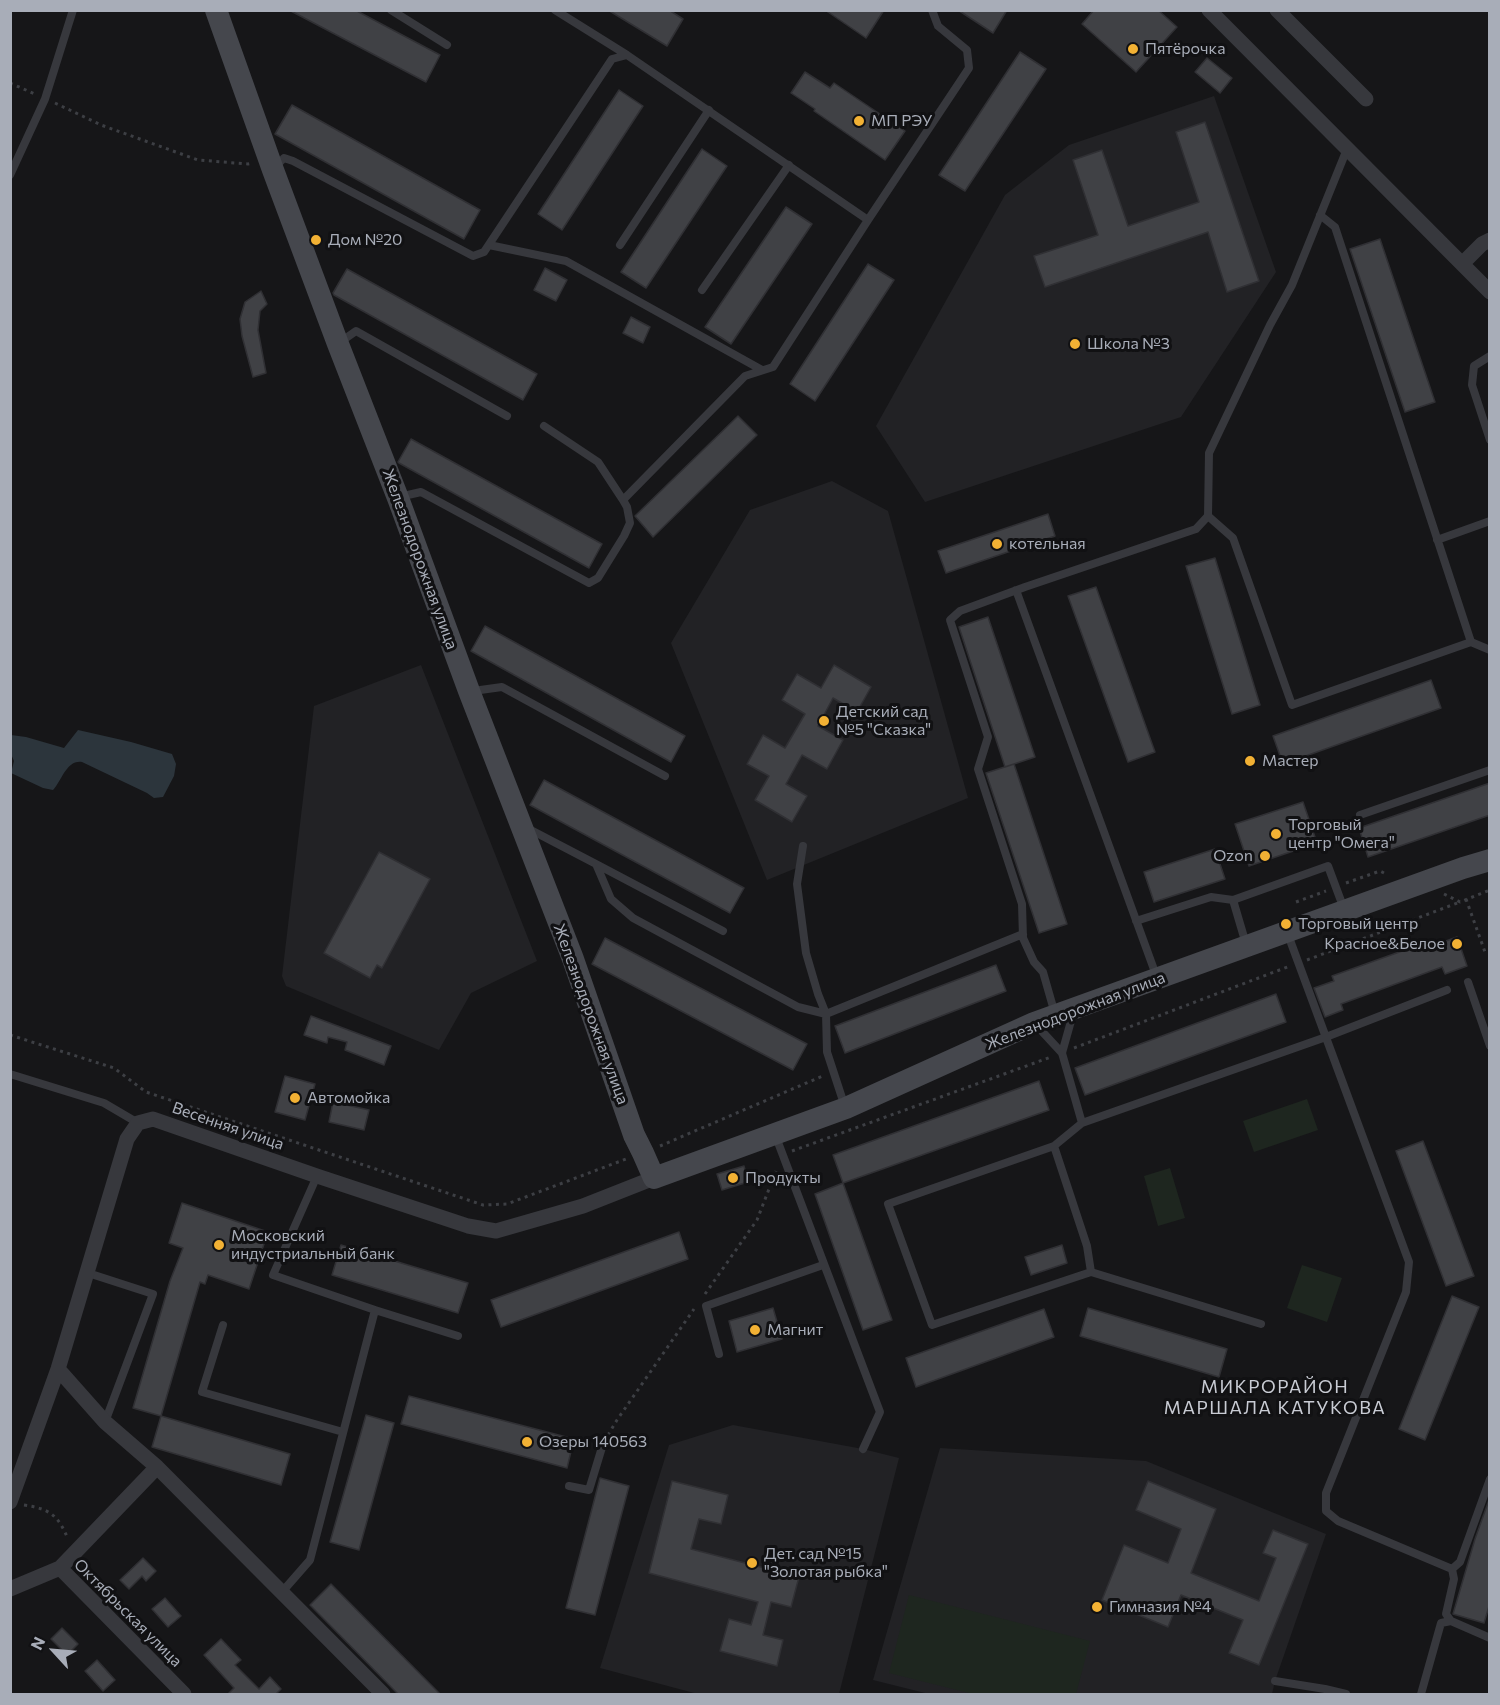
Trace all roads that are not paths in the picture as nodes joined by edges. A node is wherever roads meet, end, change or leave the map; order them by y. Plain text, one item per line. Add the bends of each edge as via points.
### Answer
1 (74, 10) edge
2 (216, 10) edge
3 (391, 10) edge
4 (555, 10) edge
5 (932, 10) edge
6 (1209, 10) edge
7 (1277, 10) edge
8 (447, 45) dead end
9 (627, 55) junction
10 (1366, 99) dead end
11 (708, 110) junction
12 (1347, 149) junction
13 (271, 165) junction
14 (789, 165) junction
15 (10, 175) edge
16 (1320, 215) junction
17 (868, 220) junction
18 (1490, 240) edge
19 (489, 245) junction
20 (620, 245) dead end
21 (1462, 264) junction
22 (702, 290) dead end
23 (1490, 292) edge
24 (338, 344) junction
25 (1490, 356) edge
26 (762, 370) junction
27 (507, 416) dead end
28 (544, 426) dead end
29 (1490, 440) edge
30 (398, 498) junction
31 (624, 500) junction
32 (1208, 516) junction
33 (1490, 521) edge
34 (1437, 540) junction
35 (1016, 590) junction
36 (1471, 642) junction
37 (1490, 650) edge
38 (468, 691) junction
39 (1490, 770) edge
40 (665, 776) dead end
41 (1360, 815) dead end
42 (520, 825) junction
43 (802, 846) dead end
44 (1490, 860) edge
45 (596, 864) junction
46 (1233, 900) junction
47 (1345, 910) junction
48 (1136, 921) junction
49 (723, 931) dead end
50 (1287, 931) junction
51 (1023, 934) junction
52 (1246, 946) junction
53 (1157, 979) junction
54 (1468, 982) dead end
55 (1447, 990) dead end
56 (1065, 1012) junction
57 (826, 1014) junction
58 (1034, 1023) junction
59 (1326, 1037) junction
60 (1490, 1046) edge
61 (1062, 1053) junction
62 (10, 1074) edge
63 (846, 1108) junction
64 (138, 1123) junction
65 (1082, 1123) junction
66 (775, 1133) junction
67 (1054, 1146) junction
68 (317, 1176) junction
69 (654, 1178) junction
70 (824, 1264) junction
71 (1091, 1272) junction
72 (88, 1274) junction
73 (375, 1310) junction
74 (1261, 1324) dead end
75 (223, 1325) dead end
76 (458, 1336) dead end
77 (718, 1354) dead end
78 (58, 1369) junction
79 (105, 1422) junction
80 (343, 1432) junction
81 (603, 1444) dead end
82 (863, 1449) dead end
83 (157, 1467) junction
84 (1490, 1479) edge
85 (569, 1486) dead end
86 (16, 1504) edge
87 (60, 1568) junction
88 (1452, 1569) junction
89 (10, 1589) edge
90 (282, 1592) junction
91 (1451, 1621) junction
92 (1490, 1638) edge
93 (1275, 1682) dead end
94 (184, 1695) edge
95 (383, 1695) edge
96 (1346, 1695) edge
97 (1421, 1695) edge

1 - 15 lane via 45,99
2 - 13 street, Железнодорожная улица
3 - 8 lane
4 - 9 lane
5 - 17 lane via 938,26 967,50 969,68
6 - 12 street
7 - 10 street
9 - 11 lane
9 - 19 lane via 612,59
11 - 14 lane
11 - 20 lane
12 - 16 lane
12 - 21 street
13 - 19 lane via 284,158 293,161 473,256
13 - 24 street, Железнодорожная улица
14 - 17 lane
14 - 22 lane
16 - 32 lane via 1292,285 1209,453
16 - 34 lane via 1335,227
17 - 26 lane via 773,367
18 - 21 street
19 - 26 lane via 566,261
21 - 23 street
24 - 27 lane via 357,331
24 - 30 street, Железнодорожная улица
25 - 29 lane via 1474,366 1472,385
26 - 31 lane via 745,376
28 - 31 lane via 598,462
30 - 31 lane via 421,492 589,583 598,578 630,523
30 - 38 street, Железнодорожная улица
32 - 35 lane via 1196,529
32 - 36 lane via 1233,538 1292,705
33 - 34 lane
34 - 36 lane
35 - 48 lane
35 - 51 lane via 960,611 950,620 988,737 978,769 1022,904
36 - 37 lane
38 - 40 lane via 502,687
38 - 42 street, Железнодорожная улица
39 - 41 lane
42 - 45 lane
42 - 69 street, Железнодорожная улица via 573,959 634,1135
43 - 57 lane via 797,884 806,953
44 - 47 street, Железнодорожная улица
45 - 49 lane
45 - 57 lane via 611,899 633,918 798,1007
46 - 47 lane via 1328,866
46 - 48 lane via 1211,897
46 - 52 lane
47 - 50 street, Железнодорожная улица
48 - 53 lane
50 - 52 street, Железнодорожная улица
50 - 59 lane
51 - 56 lane via 1034,962
51 - 57 lane
52 - 53 street, Железнодорожная улица
53 - 56 street, Железнодорожная улица
54 - 60 lane
55 - 59 lane
56 - 58 street, Железнодорожная улица
56 - 61 lane
57 - 63 lane via 826,1052
58 - 61 lane
58 - 63 street, Железнодорожная улица
59 - 65 lane
59 - 88 lane via 1409,1262 1406,1292 1326,1493 1326,1510 1338,1521
61 - 65 lane
62 - 64 lane via 104,1103
63 - 66 street, Железнодорожная улица
64 - 68 street, Весенняя улица via 153,1119
64 - 72 street via 127,1139
65 - 67 lane
66 - 69 street, Железнодорожная улица
66 - 70 lane
67 - 71 lane via 1087,1245
67 - 71 lane via 888,1204 932,1325
68 - 69 street, Весенняя улица via 468,1226 496,1231 583,1206
68 - 73 lane via 273,1275
70 - 77 lane via 706,1306
70 - 82 lane via 880,1412
71 - 74 lane
72 - 78 street
72 - 79 lane via 153,1294
73 - 76 lane
73 - 80 lane
75 - 80 lane via 202,1392
78 - 79 street
78 - 86 street
79 - 83 street
80 - 90 lane via 310,1560
81 - 85 lane via 589,1490
83 - 87 street
83 - 90 street
84 - 88 lane via 1460,1562
87 - 89 street, Октябрьская улица
87 - 94 street, Октябрьская улица
88 - 91 lane via 1454,1579 1446,1614
90 - 95 street
91 - 92 lane
91 - 97 lane via 1441,1623
93 - 96 lane

